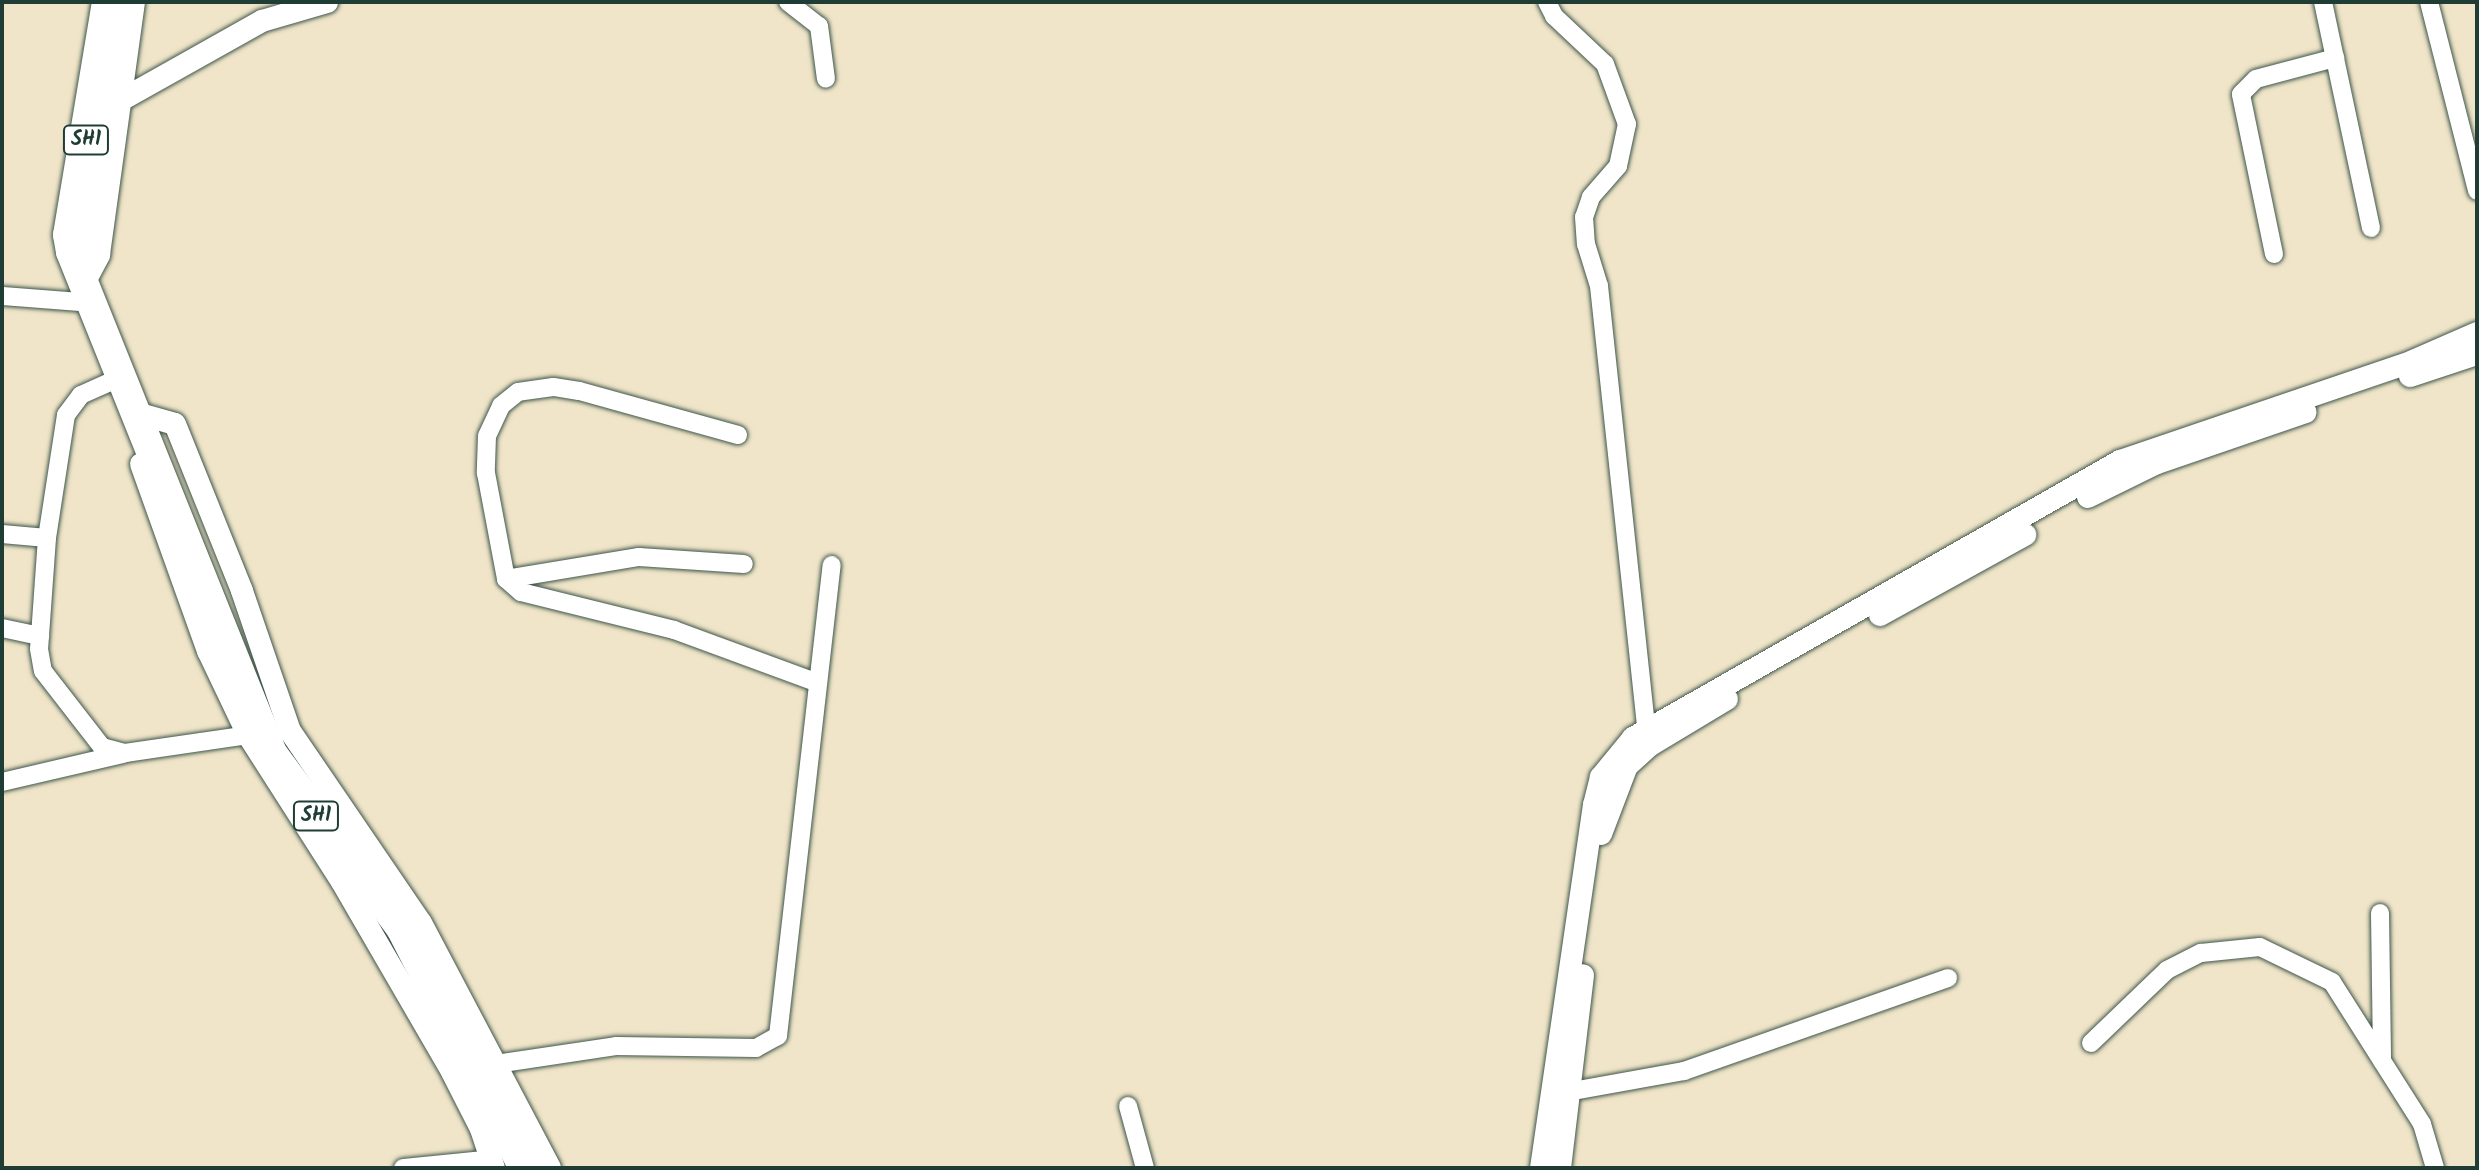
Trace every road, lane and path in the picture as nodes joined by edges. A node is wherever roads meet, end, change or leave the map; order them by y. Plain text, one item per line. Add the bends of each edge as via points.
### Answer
1 (107, 2) edge
2 (130, 2) edge
3 (327, 2) edge
4 (788, 2) edge
5 (1547, 2) edge
6 (2323, 2) edge
7 (2429, 2) edge
8 (2335, 58) junction
9 (826, 79) dead end
10 (119, 102) junction
11 (92, 115) junction
12 (2477, 191) edge
13 (2371, 228) dead end
14 (2274, 254) dead end
15 (84, 275) junction
16 (2, 296) edge
17 (94, 303) junction
18 (2477, 333) edge
19 (2477, 354) edge
20 (117, 366) junction
21 (140, 414) junction
22 (738, 435) dead end
23 (2, 534) edge
24 (47, 538) junction
25 (744, 564) dead end
26 (832, 565) dead end
27 (506, 579) junction
28 (2, 628) edge
29 (40, 636) junction
30 (815, 682) junction
31 (248, 735) junction
32 (1648, 737) junction
33 (125, 753) junction
34 (2, 782) edge
35 (2380, 913) dead end
36 (1948, 978) dead end
37 (2091, 1043) dead end
38 (2382, 1061) junction
39 (496, 1064) junction
40 (1567, 1092) junction
41 (1128, 1106) dead end
42 (493, 1164) edge
43 (403, 1168) edge
44 (524, 1168) edge
45 (550, 1168) edge
46 (1145, 1168) edge
47 (1541, 1168) edge
48 (1560, 1168) edge
49 (2435, 1168) edge

1 - 11 main road, SH1
2 - 10 main road, SH1
3 - 10 street via 262,21
4 - 9 street via 819,26
5 - 32 street via 1554,16 1605,64 1627,124 1618,166 1591,197 1584,217 1599,286
6 - 8 street
7 - 12 street
8 - 13 street
8 - 14 street via 2256,79 2241,94
10 - 11 street
10 - 15 main road, SH1 via 95,254
11 - 15 main road, SH1 via 68,235
15 - 17 main road, SH1
16 - 17 street
17 - 20 main road, SH1
18 - 32 street via 2413,361 2120,461
19 - 32 street via 2157,463
20 - 21 main road, SH1
20 - 24 street via 81,395 66,415
20 - 31 street via 126,423 203,636
21 - 39 street via 175,424 242,591 290,731 421,923
21 - 44 main road, SH1 via 272,753 401,928
22 - 27 street via 579,391 553,387 518,392 501,406 487,436 486,473
23 - 24 street
24 - 29 street
25 - 27 street via 639,557
26 - 30 street
27 - 30 street via 521,592 674,630
28 - 29 street
29 - 33 street via 43,671 86,731 102,747
30 - 39 street via 778,1036 756,1048 616,1046
31 - 33 street
31 - 42 street via 452,1072
32 - 40 street via 1627,766 1601,831
32 - 47 street via 1601,777 1594,805
33 - 34 street
35 - 38 street
36 - 40 street via 1684,1071
37 - 38 street via 2167,970 2201,953 2260,947 2332,982
38 - 49 street via 2422,1124
39 - 45 street
40 - 48 street
41 - 46 street
42 - 43 street

